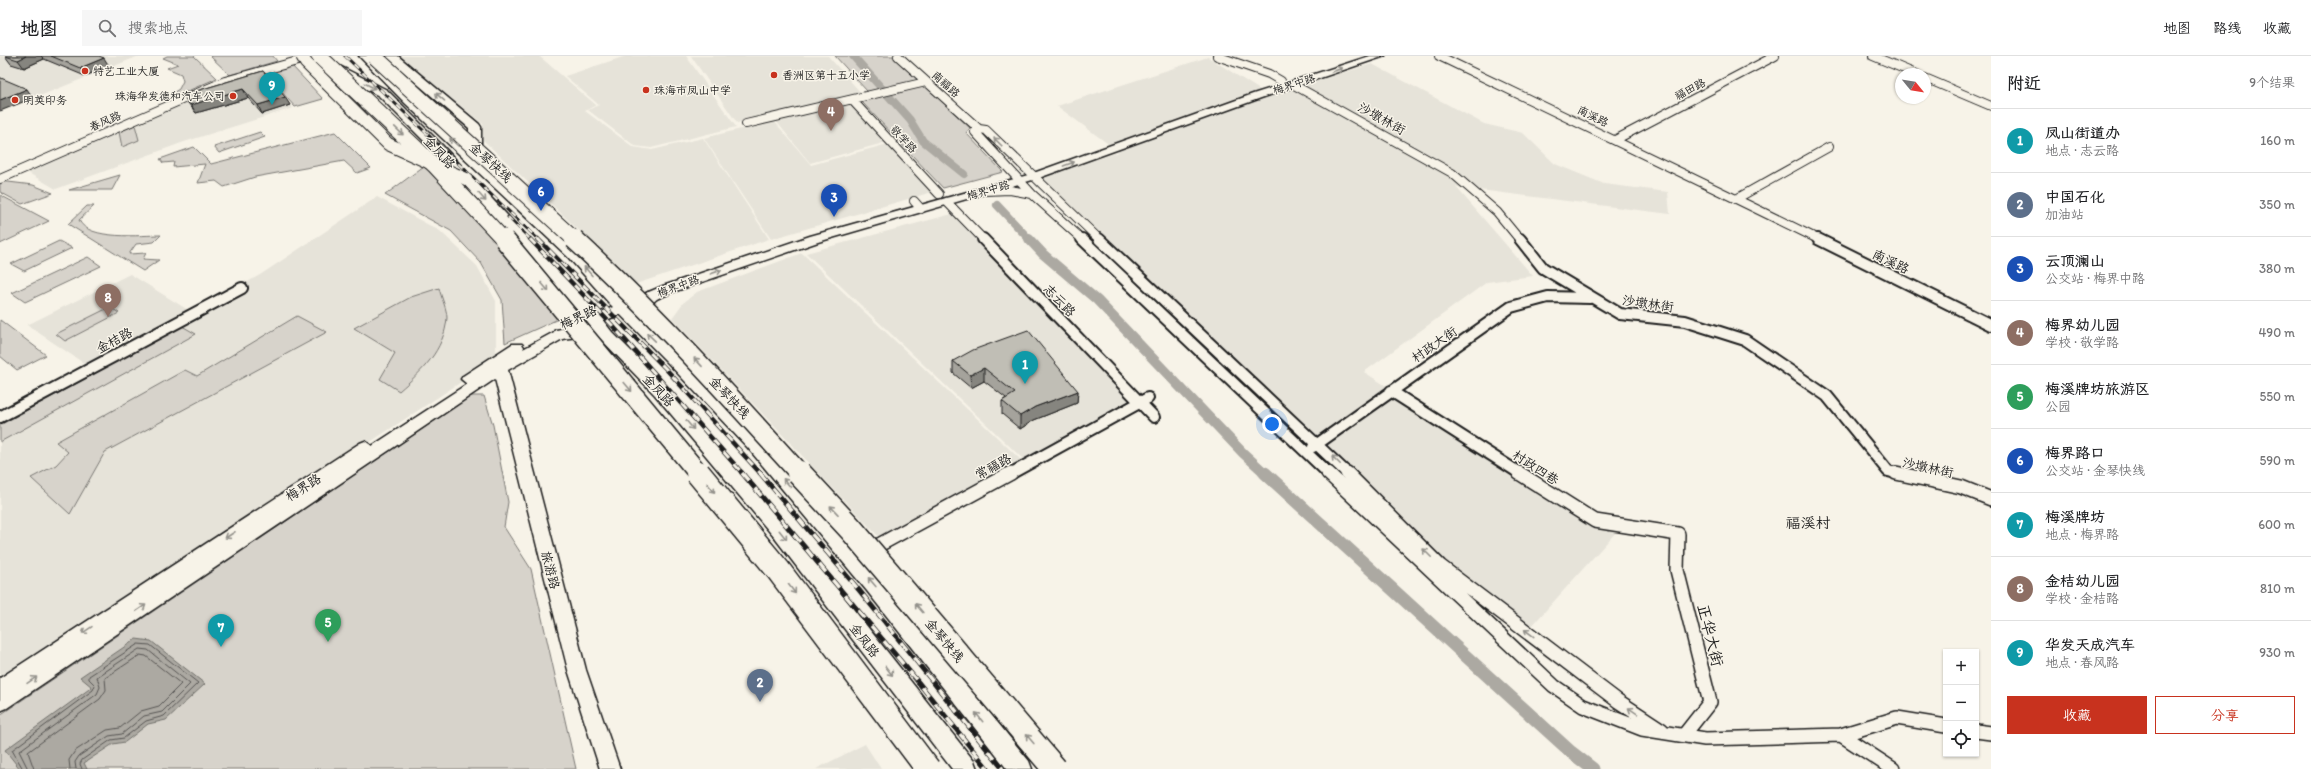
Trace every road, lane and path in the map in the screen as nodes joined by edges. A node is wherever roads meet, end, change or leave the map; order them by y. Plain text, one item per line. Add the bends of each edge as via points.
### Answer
1 (311, 56) edge
2 (365, 56) edge
3 (374, 56) edge
4 (391, 56) edge
5 (898, 56) edge
6 (1217, 56) edge
7 (1352, 56) edge
8 (1380, 56) edge
9 (1439, 56) edge
10 (1775, 56) edge
11 (1873, 56) edge
12 (1902, 68) edge
13 (1281, 81) junction
14 (1931, 81) edge
15 (926, 82) junction
16 (1294, 85) junction
17 (852, 100) junction
18 (1991, 106) edge
19 (746, 124) dead end
20 (979, 129) junction
21 (1615, 140) junction
22 (1829, 147) dead end
23 (475, 162) junction
24 (1029, 173) junction
25 (1016, 177) junction
26 (0, 179) edge
27 (466, 179) junction
28 (985, 191) junction
29 (1032, 194) junction
30 (943, 198) junction
31 (1736, 199) junction
32 (917, 205) junction
33 (242, 288) dead end
34 (653, 294) joint
35 (1591, 298) junction
36 (623, 310) junction
37 (592, 316) junction
38 (1991, 325) edge
39 (561, 334) junction
40 (606, 336) junction
41 (500, 369) junction
42 (1391, 391) junction
43 (1144, 400) junction
44 (0, 417) edge
45 (1154, 417) dead end
46 (1318, 443) junction
47 (1306, 451) junction
48 (1991, 499) edge
49 (1678, 534) joint
50 (852, 560) junction
51 (0, 688) edge
52 (0, 702) edge
53 (1943, 726) edge
54 (1979, 731) edge
55 (1666, 732) junction
56 (1991, 733) edge
57 (1684, 735) junction
58 (1841, 735) junction
59 (610, 769) edge
60 (928, 769) edge
61 (966, 769) edge
62 (1021, 769) edge
63 (1055, 769) edge
64 (1893, 769) edge

1 - 26 street, 春风路 via 225,81
1 -> 27 main road, 金凤路 via 383,93
1 - 27 main road, bridge via 306,63 388,144
1 -> 60 highway, bridge via 434,165 520,257 779,570
23 -> 2 main road, 金凤路
63 -> 3 highway, 金琴快线, bridge via 851,528 690,353 624,284
23 -> 4 main road via 475,127
5 - 15 street, 南福路
6 - 13 street via 1269,74
7 - 13 main road, 梅界中路
16 -> 8 main road, 梅界中路
9 - 21 street, 南溪路
10 - 21 street, 福田路
11 - 12 street
13 - 24 main road, 梅界中路
14 - 18 street
15 - 17 street
15 - 20 street, 南福路
24 -> 16 main road, 梅界中路
16 - 35 street, 沙墩林街 via 1452,172 1497,212 1543,268
17 - 19 street
17 - 30 street, 敬学路
24 -> 20 street, 南福路 via 986,130
20 - 25 street via 975,132
21 - 31 street, 南溪路
22 - 31 street
36 -> 23 main road, 金凤路 via 573,254
24 - 25 main road, 梅界中路
24 - 46 street, 南福路
25 - 28 main road, 梅界中路
25 - 29 street
25 - 30 main road, 梅界中路
27 -> 37 main road, 金凤路
28 - 29 street via 1010,190
28 - 30 main road, 梅界中路
29 - 47 street
30 - 32 main road, 梅界中路
30 - 43 street, 志云路
31 - 38 street, 南溪路
34 -> 32 main road, 梅界中路
32 - 36 main road, 梅界中路 via 786,238 658,282
33 - 44 street, 金桔路
34 - 36 main road via 636,309
35 - 42 street, 村政大街 via 1548,298 1511,307
35 - 48 street, 沙墩林街 via 1620,314 1685,321 1745,340 1827,396 1888,471 1961,487
36 - 37 main road, 梅界中路
50 -> 36 main road, 金凤路 via 754,444
37 - 39 main road
37 - 40 main road, 金凤路
37 -> 51 main road, 梅界路 via 496,359
39 - 40 main road via 594,331
39 - 41 main road
40 -> 61 main road, 金凤路 via 661,391 781,532
52 -> 41 main road
41 - 59 main road, 旅游路 via 578,670
42 - 46 street, 村政大街
42 - 49 street, 村政四巷 via 1595,521
43 - 45 street, 志云路
43 - 50 street, 常福路
46 - 47 street, 村政大街
55 -> 46 street, 南福路 via 1618,701 1440,566
47 - 55 street via 1554,686 1583,706 1642,729
49 - 57 street, 正华大街 via 1677,570 1710,702
62 -> 50 main road, 金凤路
53 - 58 street via 1897,718
54 - 56 street
55 - 57 street
57 - 58 street via 1705,738
58 - 64 street

